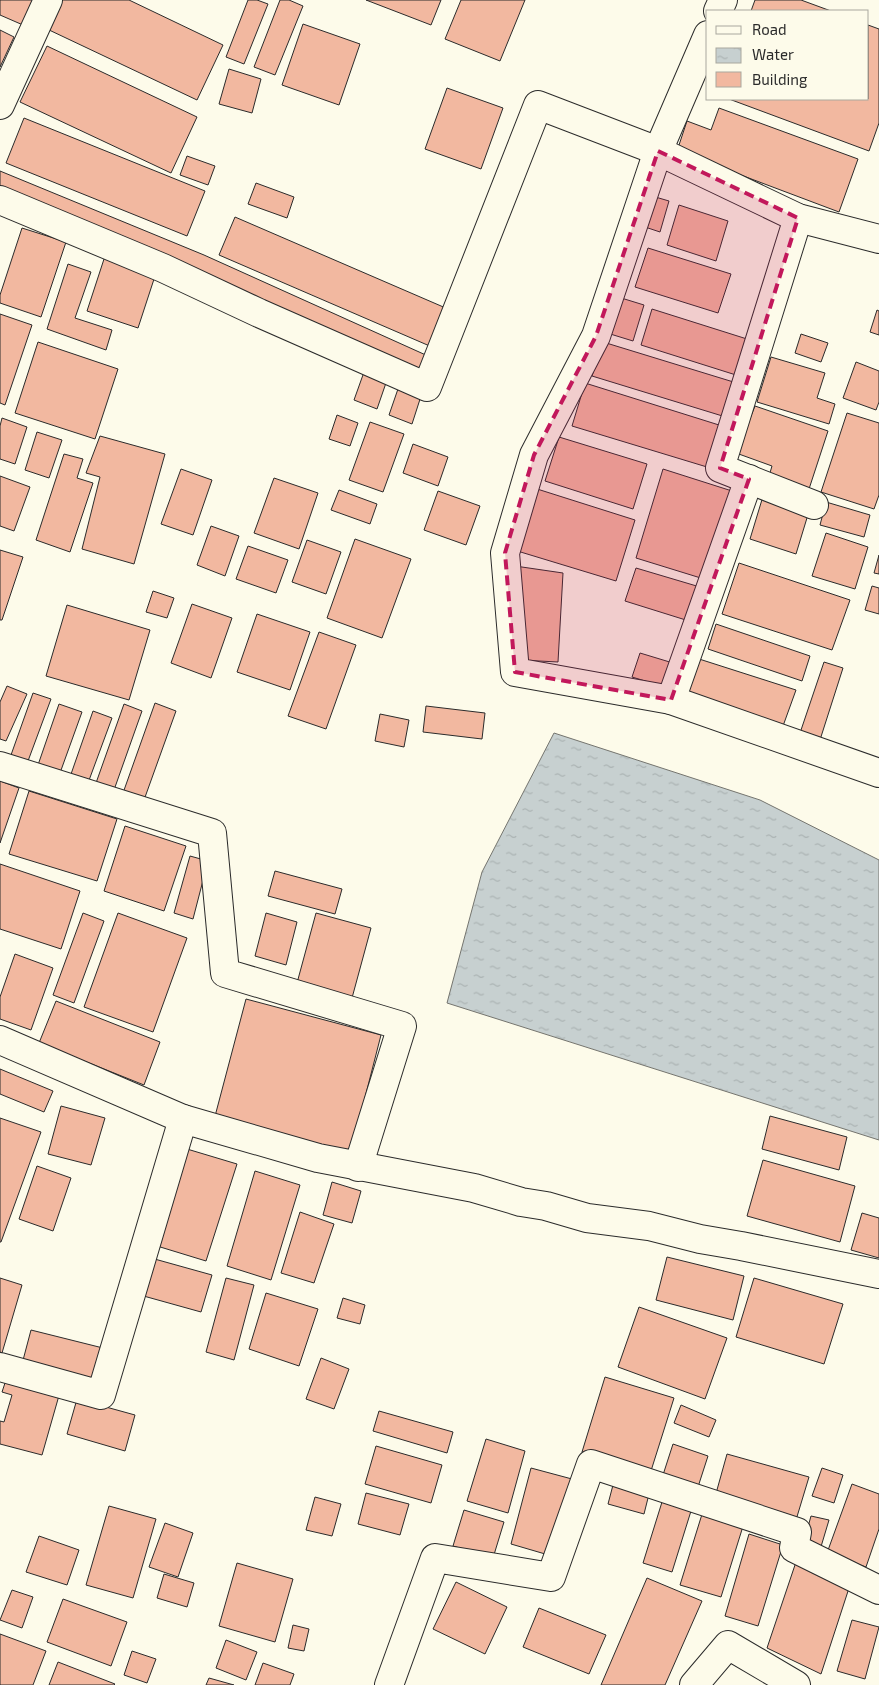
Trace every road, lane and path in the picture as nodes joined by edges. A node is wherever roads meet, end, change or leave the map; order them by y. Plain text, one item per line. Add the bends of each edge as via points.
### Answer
1 (48, 0) edge
2 (706, 40) edge
3 (0, 105) edge
4 (658, 151) junction
5 (1, 203) edge
6 (798, 218) junction
7 (879, 239) edge
8 (749, 479) junction
9 (814, 505) dead end
10 (670, 700) junction
11 (0, 766) edge
12 (879, 772) edge
13 (0, 1040) edge
14 (183, 1119) junction
15 (358, 1167) junction
16 (879, 1274) edge
17 (0, 1367) edge
18 (879, 1590) edge
19 (389, 1685) edge
20 (694, 1685) edge
21 (796, 1685) edge

1 - 3 street
2 - 4 street
4 - 5 street via 538,105 427,387 163,268
4 - 6 street
4 - 10 street via 596,336 534,455 505,553 516,672
6 - 7 street
6 - 8 street via 720,468
8 - 9 street
8 - 10 street
10 - 12 street
11 - 15 street via 212,833 225,973 402,1026
13 - 14 street
14 - 15 street
14 - 17 street via 101,1395
15 - 16 street via 474,1188 587,1218 648,1226
18 - 19 street via 794,1548 797,1532 591,1464 551,1577 435,1558
20 - 21 street via 728,1645

